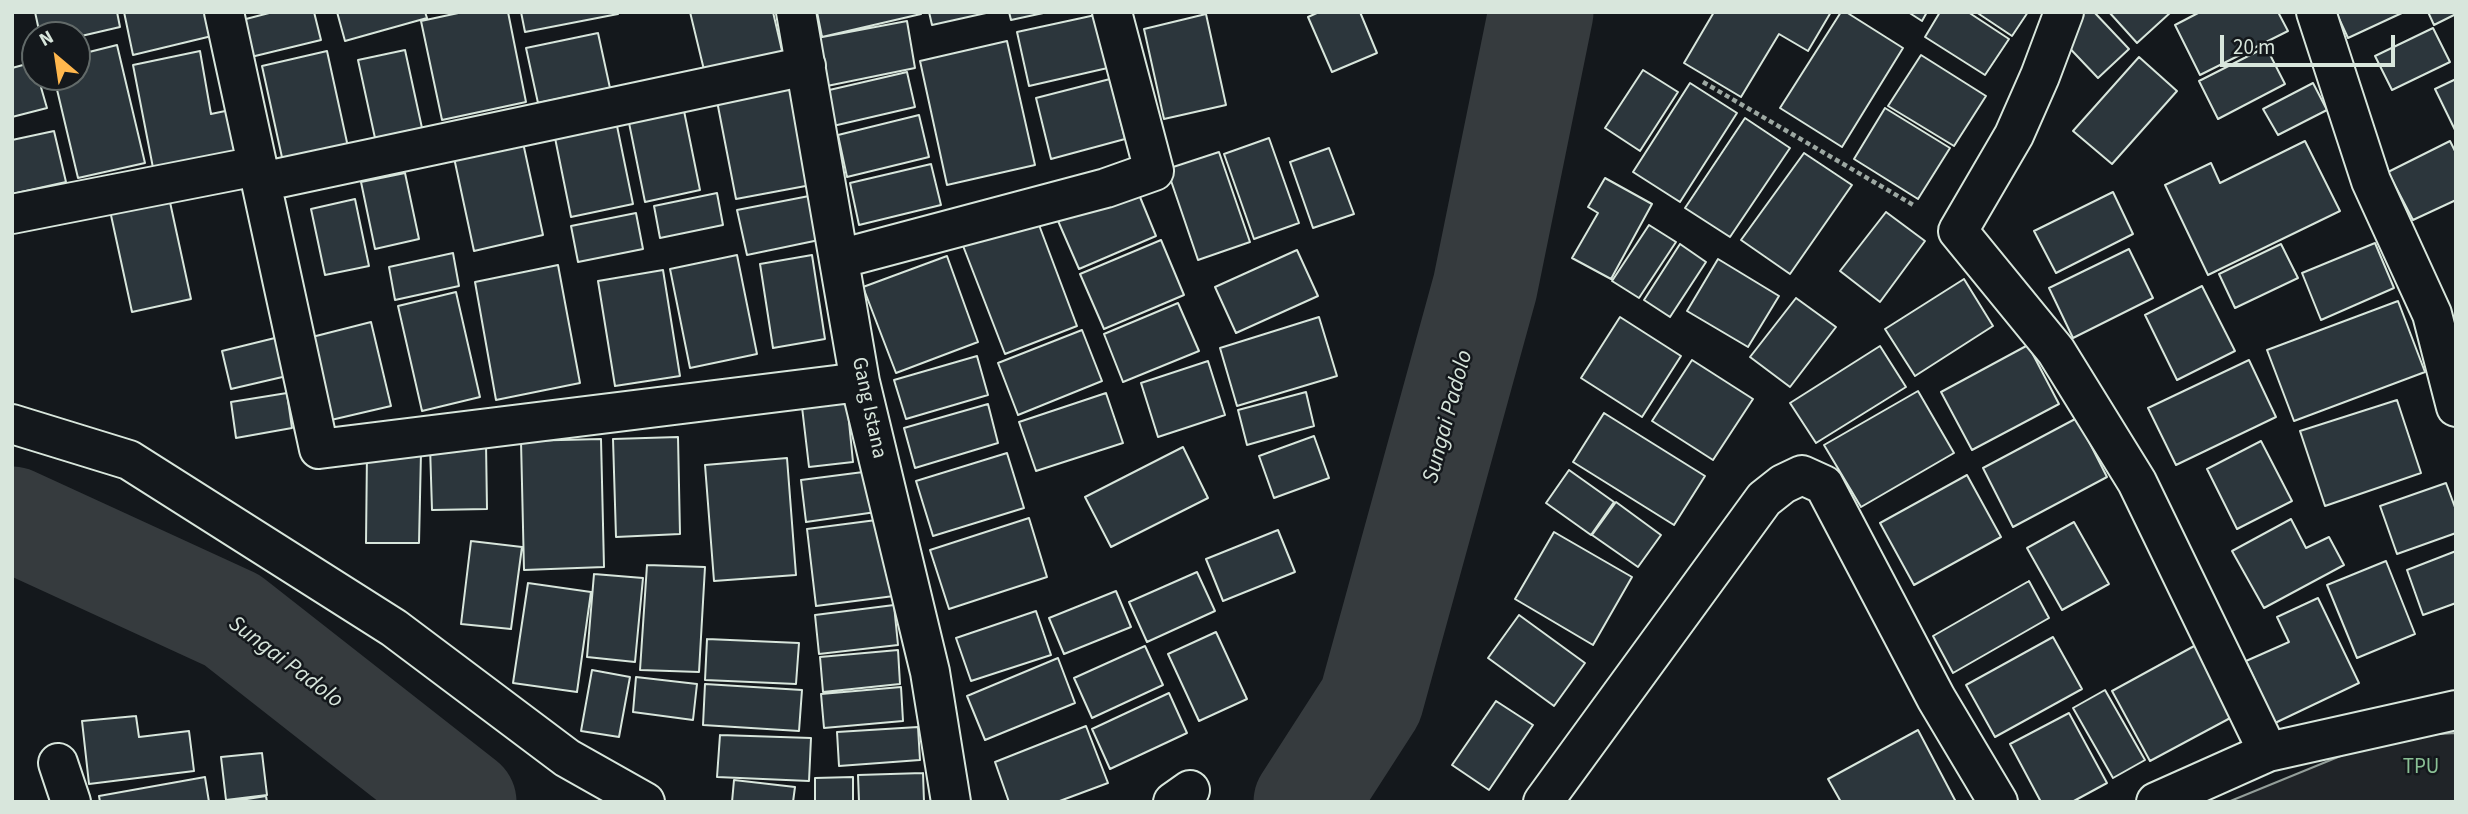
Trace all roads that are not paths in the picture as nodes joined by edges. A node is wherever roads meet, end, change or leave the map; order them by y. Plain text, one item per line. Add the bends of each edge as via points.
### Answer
1 (224, 12) edge
2 (796, 12) edge
3 (1112, 12) edge
4 (2064, 12) edge
5 (2316, 12) edge
6 (806, 66) junction
7 (259, 174) junction
8 (12, 214) edge
9 (839, 260) junction
10 (860, 382) junction
11 (2456, 406) edge
12 (12, 424) edge
13 (2456, 710) edge
14 (2268, 752) junction
15 (58, 763) dead end
16 (71, 802) edge
17 (645, 802) edge
18 (951, 802) edge
19 (1543, 802) edge
20 (1998, 802) edge
21 (2156, 802) edge

1 - 7 street
2 - 6 street, Gang Istana
3 - 9 street via 1154,171
4 - 14 street via 2014,135 1958,231 2056,351 2137,482
5 - 11 street via 2371,181 2431,313
6 - 7 street
6 - 9 street, Gang Istana
7 - 8 street
7 - 10 street via 319,449
9 - 10 street, Gang Istana
10 - 18 street, Gang Istana via 930,672
12 - 17 street via 129,460 394,628 567,758
13 - 14 street
14 - 21 street
15 - 16 street
19 - 20 street via 1764,499 1802,475 1824,485 1936,698

